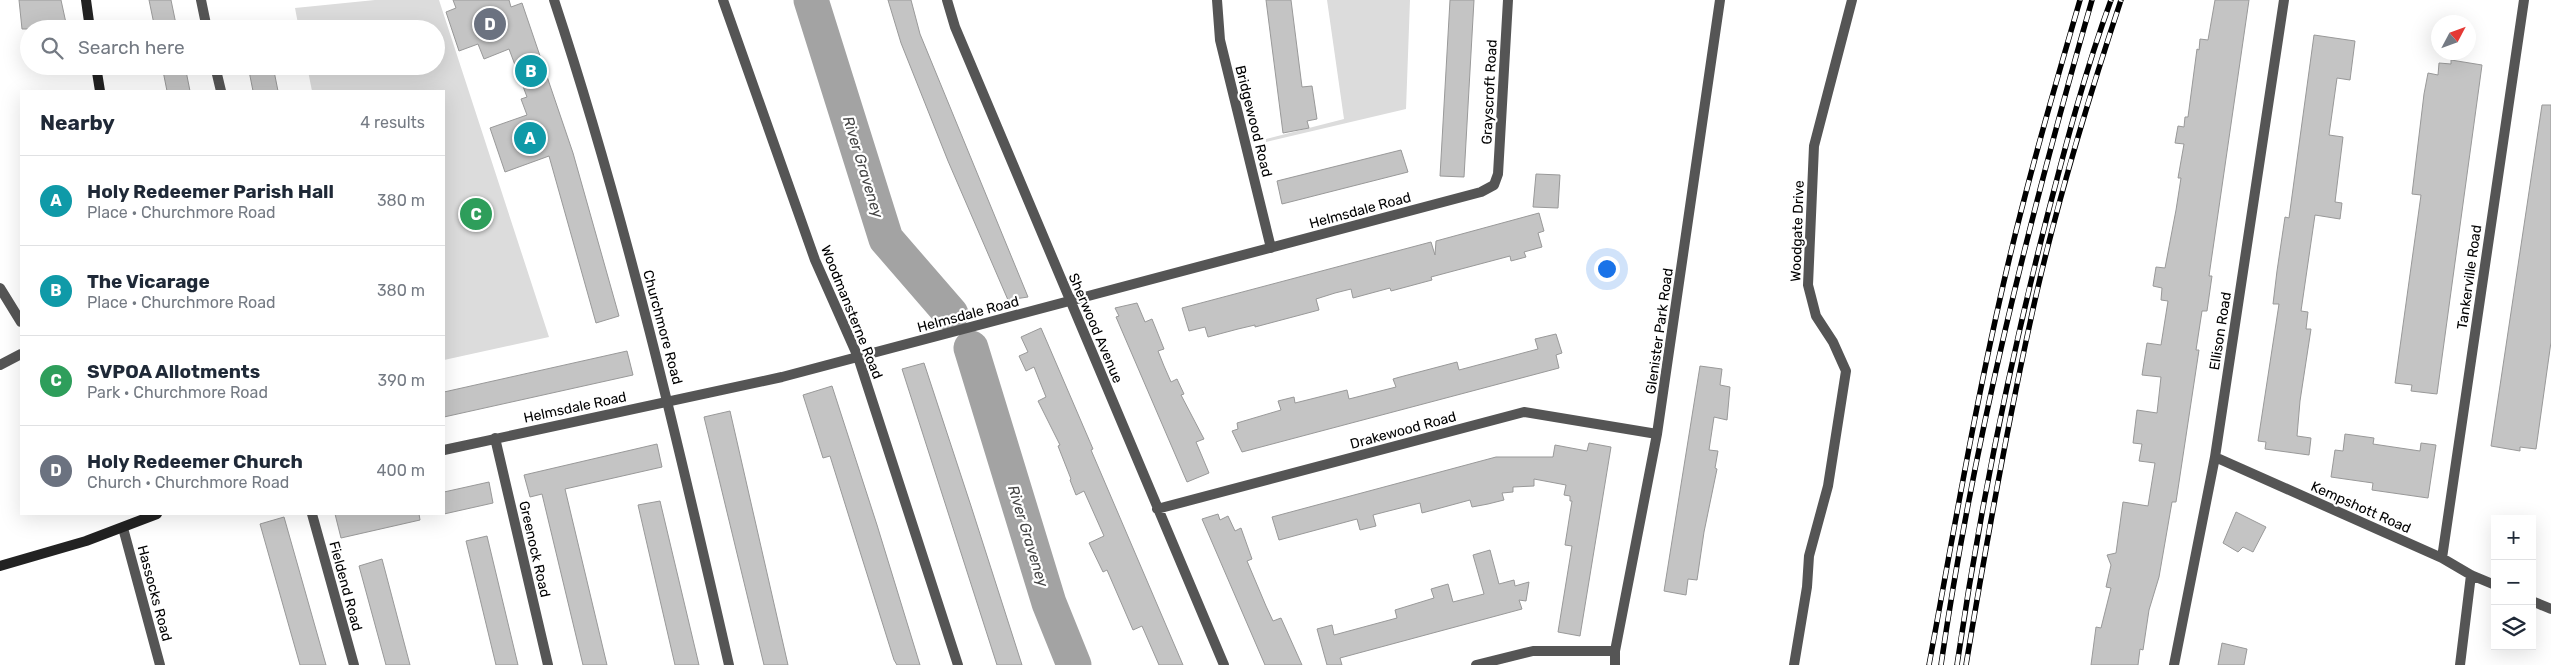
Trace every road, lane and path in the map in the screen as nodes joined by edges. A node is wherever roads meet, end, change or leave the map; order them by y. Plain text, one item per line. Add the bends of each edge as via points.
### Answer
1 (86, 0) edge
2 (201, 0) edge
3 (554, 0) edge
4 (724, 0) edge
5 (947, 0) edge
6 (1217, 0) edge
7 (1508, 0) edge
8 (1720, 0) edge
9 (1852, 0) edge
10 (2284, 0) edge
11 (2524, 0) edge
12 (89, 20) edge
13 (205, 20) edge
14 (97, 75) edge
15 (217, 75) edge
16 (100, 90) edge
17 (221, 90) edge
18 (1494, 185) joint
19 (1271, 248) junction
20 (0, 288) edge
21 (1071, 301) junction
22 (20, 320) edge
23 (20, 355) edge
24 (858, 356) junction
25 (0, 365) edge
26 (668, 401) junction
27 (1658, 434) junction
28 (496, 438) junction
29 (445, 450) edge
30 (2215, 457) junction
31 (1157, 510) junction
32 (155, 515) edge
33 (312, 515) edge
34 (123, 528) junction
35 (2442, 558) junction
36 (0, 566) edge
37 (2470, 575) junction
38 (2491, 583) edge
39 (2536, 603) edge
40 (2551, 609) edge
41 (1616, 651) junction
42 (160, 665) edge
43 (354, 665) edge
44 (548, 665) edge
45 (729, 665) edge
46 (958, 665) edge
47 (1224, 665) edge
48 (1476, 665) edge
49 (1615, 665) edge
50 (1794, 665) edge
51 (2174, 665) edge
52 (2460, 665) edge

1 - 12 main road
2 - 13 street
3 - 26 street, Churchmore Road via 605,166
4 - 24 street, Woodmansterne Road via 815,260
5 - 21 street, Sherwood Avenue via 955,27
6 - 19 street, Bridgewood Road via 1220,40
7 - 18 street, Grayscroft Road via 1498,174
8 - 27 street, Glenister Park Road
9 - 50 street, Woodgate Drive via 1814,146 1808,285 1816,316 1846,371 1828,486 1809,556
10 - 30 street, Ellison Road
11 - 35 street, Tankerville Road
14 - 16 main road
15 - 17 street
18 - 19 street, Helmsdale Road via 1481,192
19 - 21 street, Helmsdale Road
20 - 22 street
21 - 24 street, Helmsdale Road
21 - 31 street, Sherwood Avenue
23 - 25 street
24 - 26 street, Helmsdale Road via 782,377
24 - 46 street, Woodmansterne Road
26 - 28 street, Helmsdale Road
26 - 45 street, Churchmore Road
27 - 31 street, Drakewood Road via 1524,412
27 - 41 street, Glenister Park Road
28 - 29 street, Helmsdale Road
28 - 44 street, Greenock Road
30 - 35 street, Kempshott Road
30 - 51 street, Ellison Road
31 - 47 street, Sherwood Avenue
32 - 34 main road
33 - 43 street, Fieldend Road
34 - 36 main road
34 - 42 street, Hassocks Road
35 - 37 street, Kempshott Road
37 - 38 street, Kempshott Road
37 - 52 street
39 - 40 street
41 - 48 street via 1533,652
41 - 49 street, Glenister Park Road

